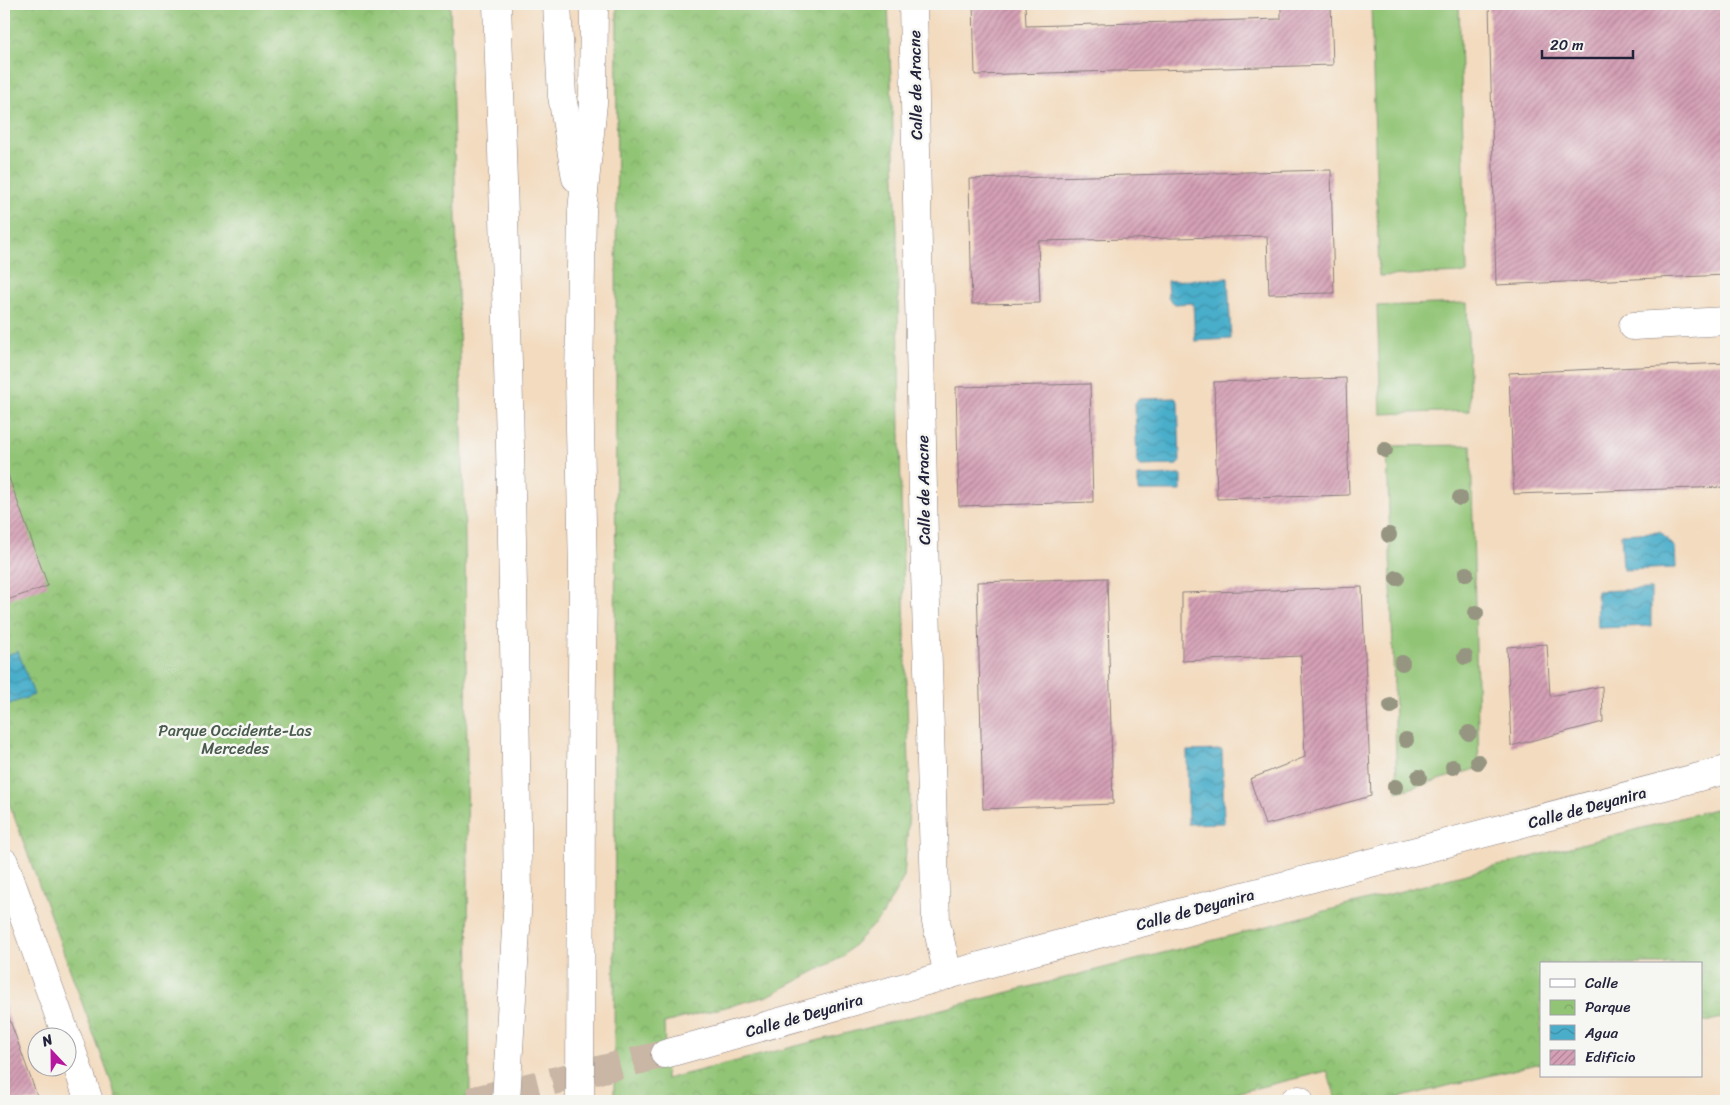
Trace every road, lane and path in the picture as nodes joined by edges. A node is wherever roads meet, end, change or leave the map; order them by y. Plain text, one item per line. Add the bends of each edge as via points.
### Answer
1 (497, 4) edge
2 (557, 4) edge
3 (594, 4) edge
4 (913, 4) edge
5 (582, 211) junction
6 (1726, 322) edge
7 (1633, 326) dead end
8 (1726, 770) edge
9 (4, 862) edge
10 (518, 895) junction
11 (948, 975) junction
12 (63, 1028) edge
13 (665, 1054) tunnel mouth
14 (78, 1070) edge
15 (89, 1101) edge
16 (506, 1101) edge
17 (523, 1101) edge
18 (580, 1101) edge

1 - 10 main road via 514,580
2 - 5 main road via 562,96
3 - 5 main road via 593,104
4 - 11 main road, Calle de Aracne via 936,922
5 - 18 main road via 579,380 583,573
6 - 7 main road
8 - 11 main road, Calle de Deyanira
9 - 12 main road
10 - 16 main road, bridge
10 - 17 main road, bridge
11 - 13 main road, Calle de Deyanira
14 - 15 main road

